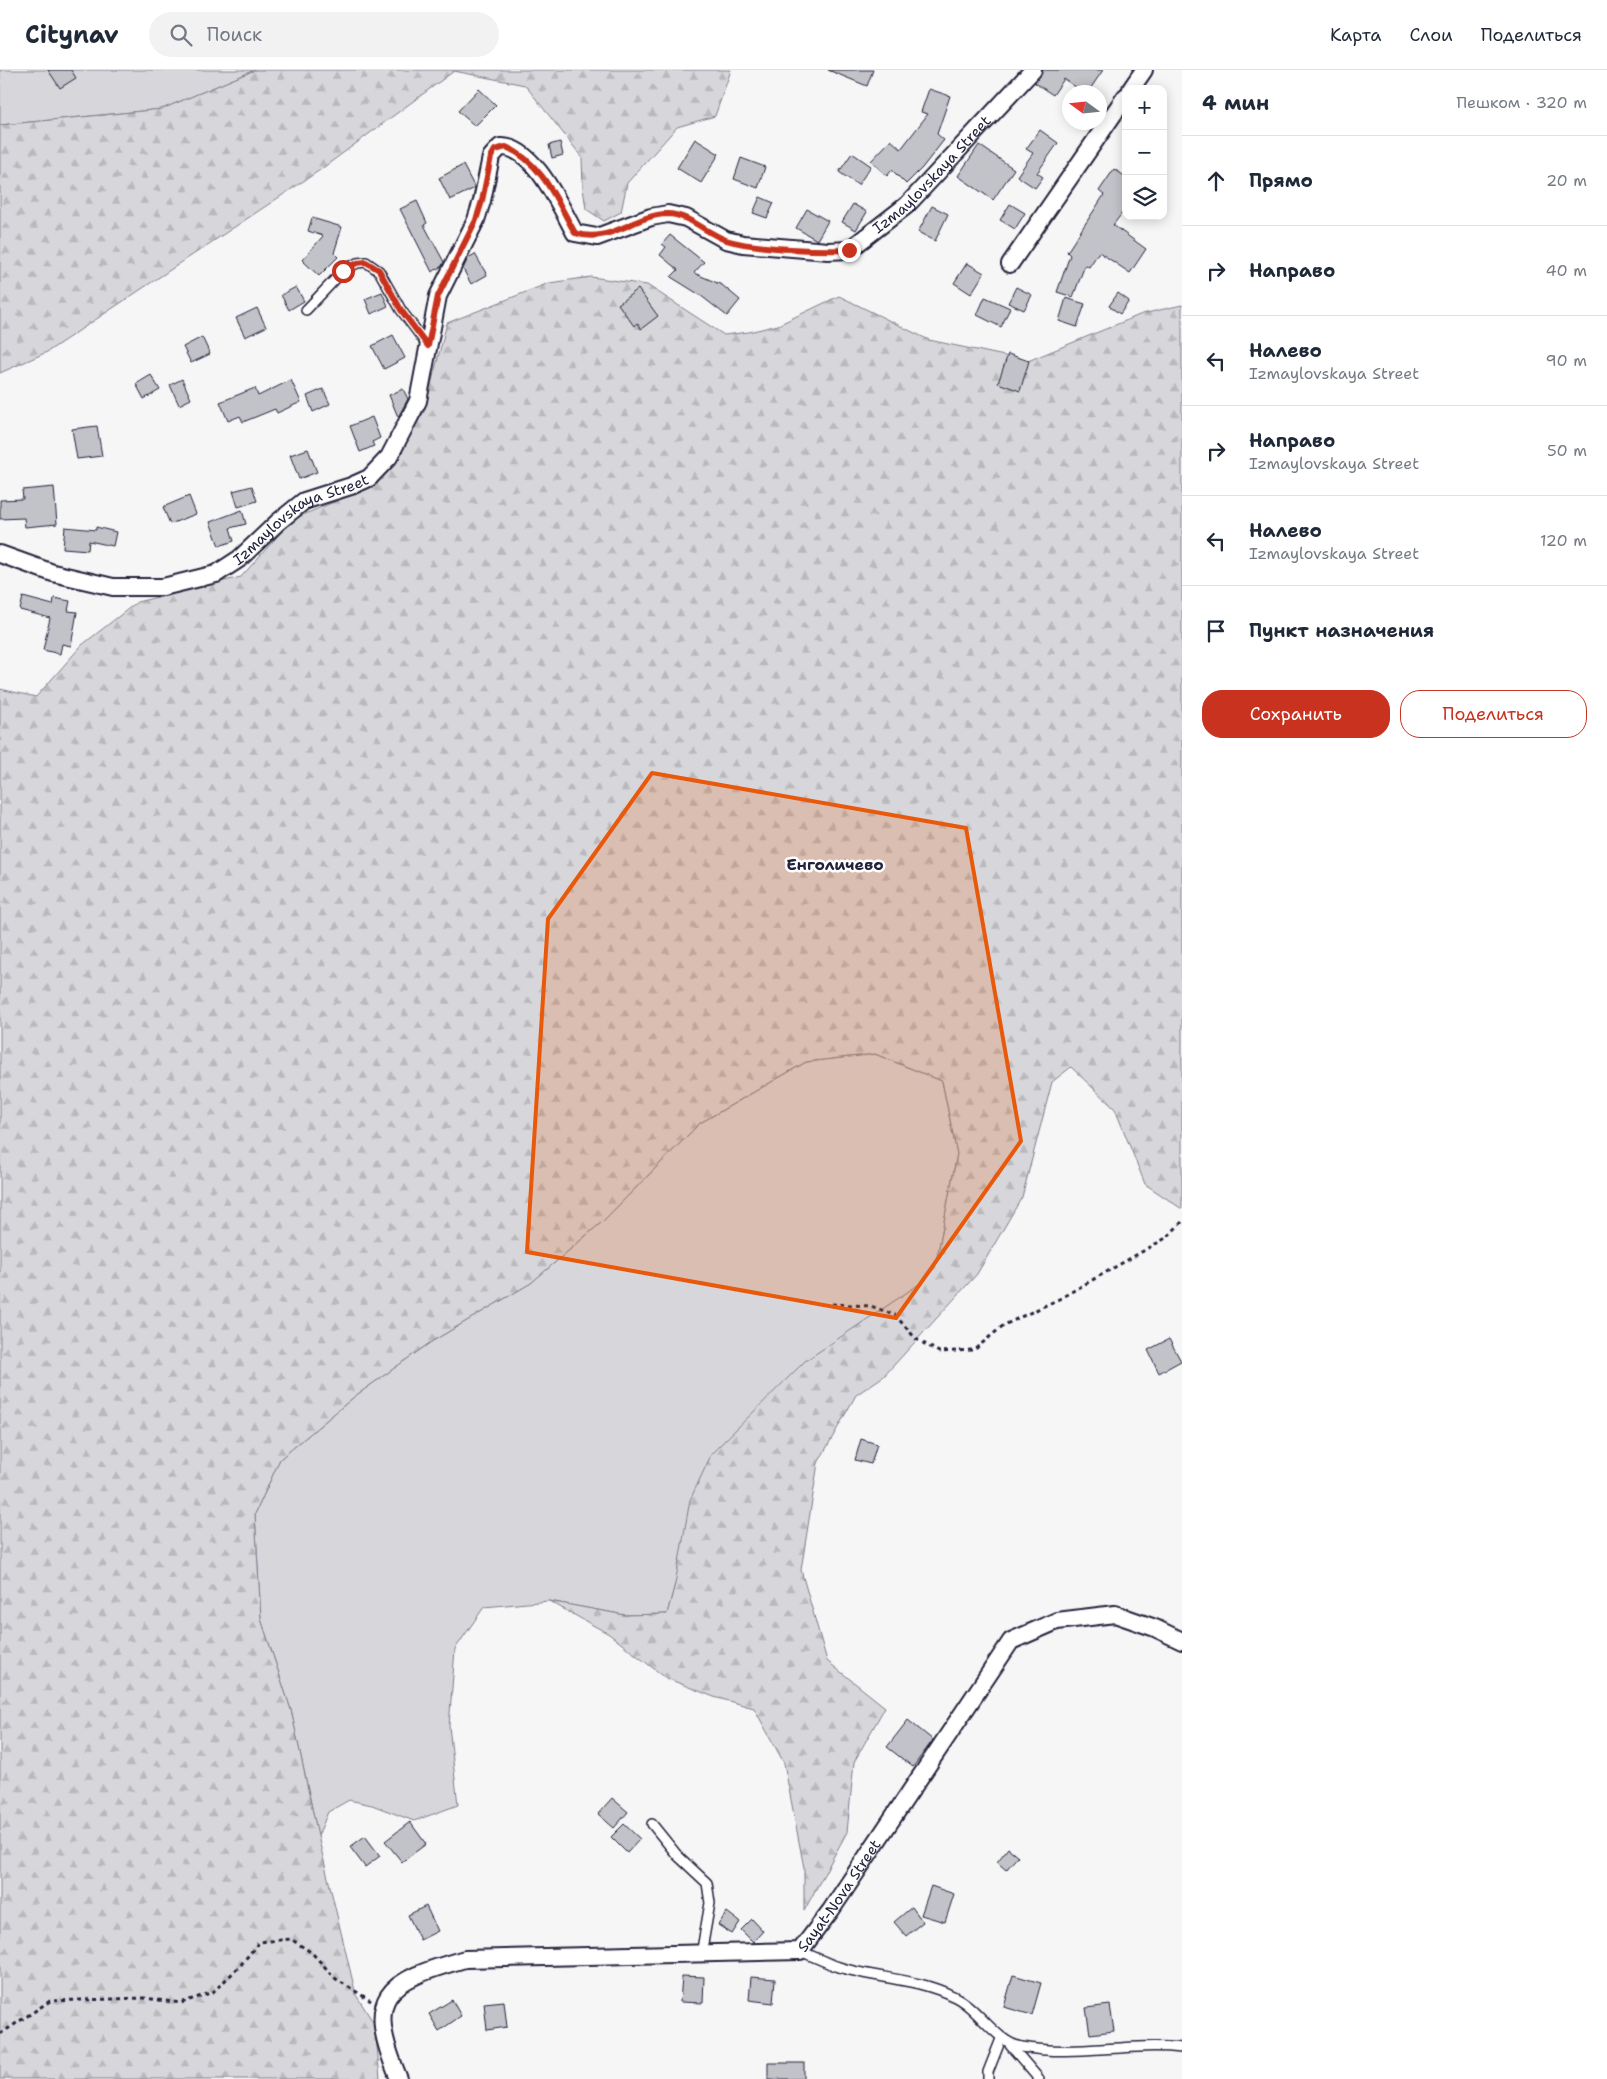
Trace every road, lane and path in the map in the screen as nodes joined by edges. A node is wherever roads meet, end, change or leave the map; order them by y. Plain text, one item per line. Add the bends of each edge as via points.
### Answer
1 (1033, 70) edge
2 (1144, 70) edge
3 (1134, 85) edge
4 (1122, 102) edge
5 (1010, 264) dead end
6 (306, 310) dead end
7 (428, 346) junction
8 (0, 554) edge
9 (1182, 1222) edge
10 (832, 1304) dead end
11 (1182, 1641) edge
12 (652, 1824) dead end
13 (800, 1951) junction
14 (701, 1955) junction
15 (382, 2007) junction
16 (0, 2034) edge
17 (1004, 2040) junction
18 (1182, 2048) edge
19 (399, 2079) edge
20 (988, 2079) edge
21 (1039, 2079) edge

1 - 7 street, Izmaylovskaya Street via 907,205 849,250 744,244 726,240 686,218 668,214 607,234 585,236 575,233 556,195 527,159 516,151 500,147 491,157 476,220 438,296
2 - 3 street
4 - 5 street
6 - 7 lane via 343,271 366,262 379,270 401,310
7 - 8 street, Izmaylovskaya Street via 418,401 389,457 369,478 304,501 239,559 216,574 163,587 113,587 53,573
9 - 10 path via 1158,1242 1059,1299 1004,1325 974,1350 939,1352 916,1339 895,1315 871,1306
11 - 13 street, Sayat-Nova Street via 1115,1614 1057,1621 1011,1641
12 - 14 lane via 677,1855 707,1883 710,1903
13 - 14 street, Sayat-Nova Street
13 - 17 lane via 840,1968 918,1983 955,1996 988,2022
14 - 15 street, Sayat-Nova Street via 466,1959 422,1972 397,1987
15 - 16 path via 336,1980 312,1953 291,1940 259,1942 214,1992 181,2004 144,1998 50,2001
15 - 19 street via 381,2025
17 - 18 lane via 1020,2047 1053,2050
17 - 20 lane via 988,2072
17 - 21 lane

